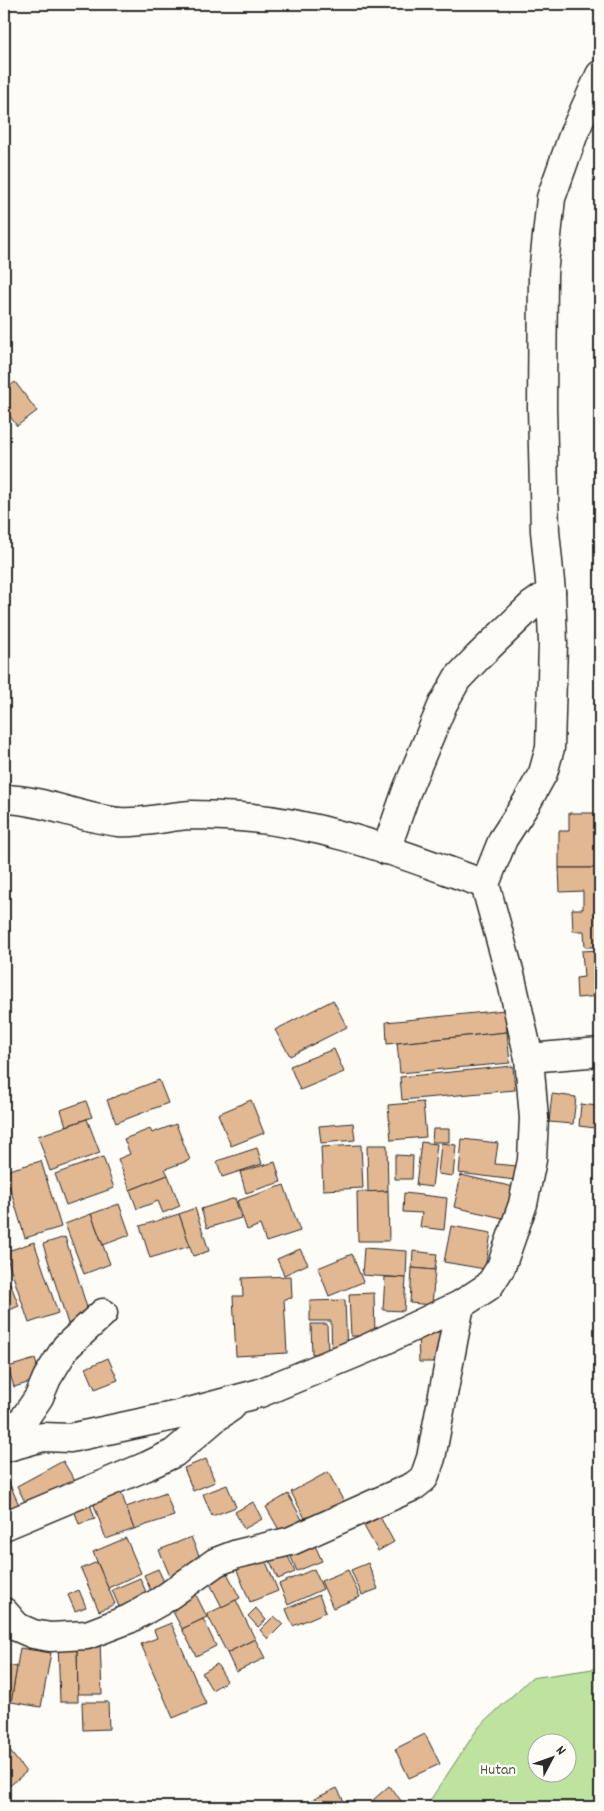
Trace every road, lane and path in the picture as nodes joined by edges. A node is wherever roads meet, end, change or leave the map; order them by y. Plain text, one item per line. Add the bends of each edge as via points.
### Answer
1 (600, 74) edge
2 (551, 592) junction
3 (4, 799) edge
4 (386, 850) junction
5 (485, 884) junction
6 (600, 1052) edge
7 (529, 1058) junction
8 (460, 1304) junction
9 (103, 1313) dead end
10 (242, 1399) junction
11 (4, 1440) edge
12 (4, 1448) edge
13 (4, 1526) edge
14 (4, 1612) edge

1 - 2 street via 550,198 542,274 544,502
2 - 4 street via 518,619 457,679 407,790
2 - 5 street via 550,748 543,773 503,839
3 - 4 street via 36,802 101,820 121,822 191,815 241,817 350,837
4 - 5 street
5 - 7 street
6 - 7 street
7 - 8 street via 534,1118 532,1160 523,1204 501,1267 489,1286
8 - 10 street via 368,1348
8 - 14 street via 432,1458 424,1478 414,1486 291,1540 216,1562 129,1619 87,1635 50,1637 33,1634 17,1627
9 - 11 street via 66,1347 39,1397
10 - 12 street via 70,1438 43,1438
10 - 13 street via 174,1452

